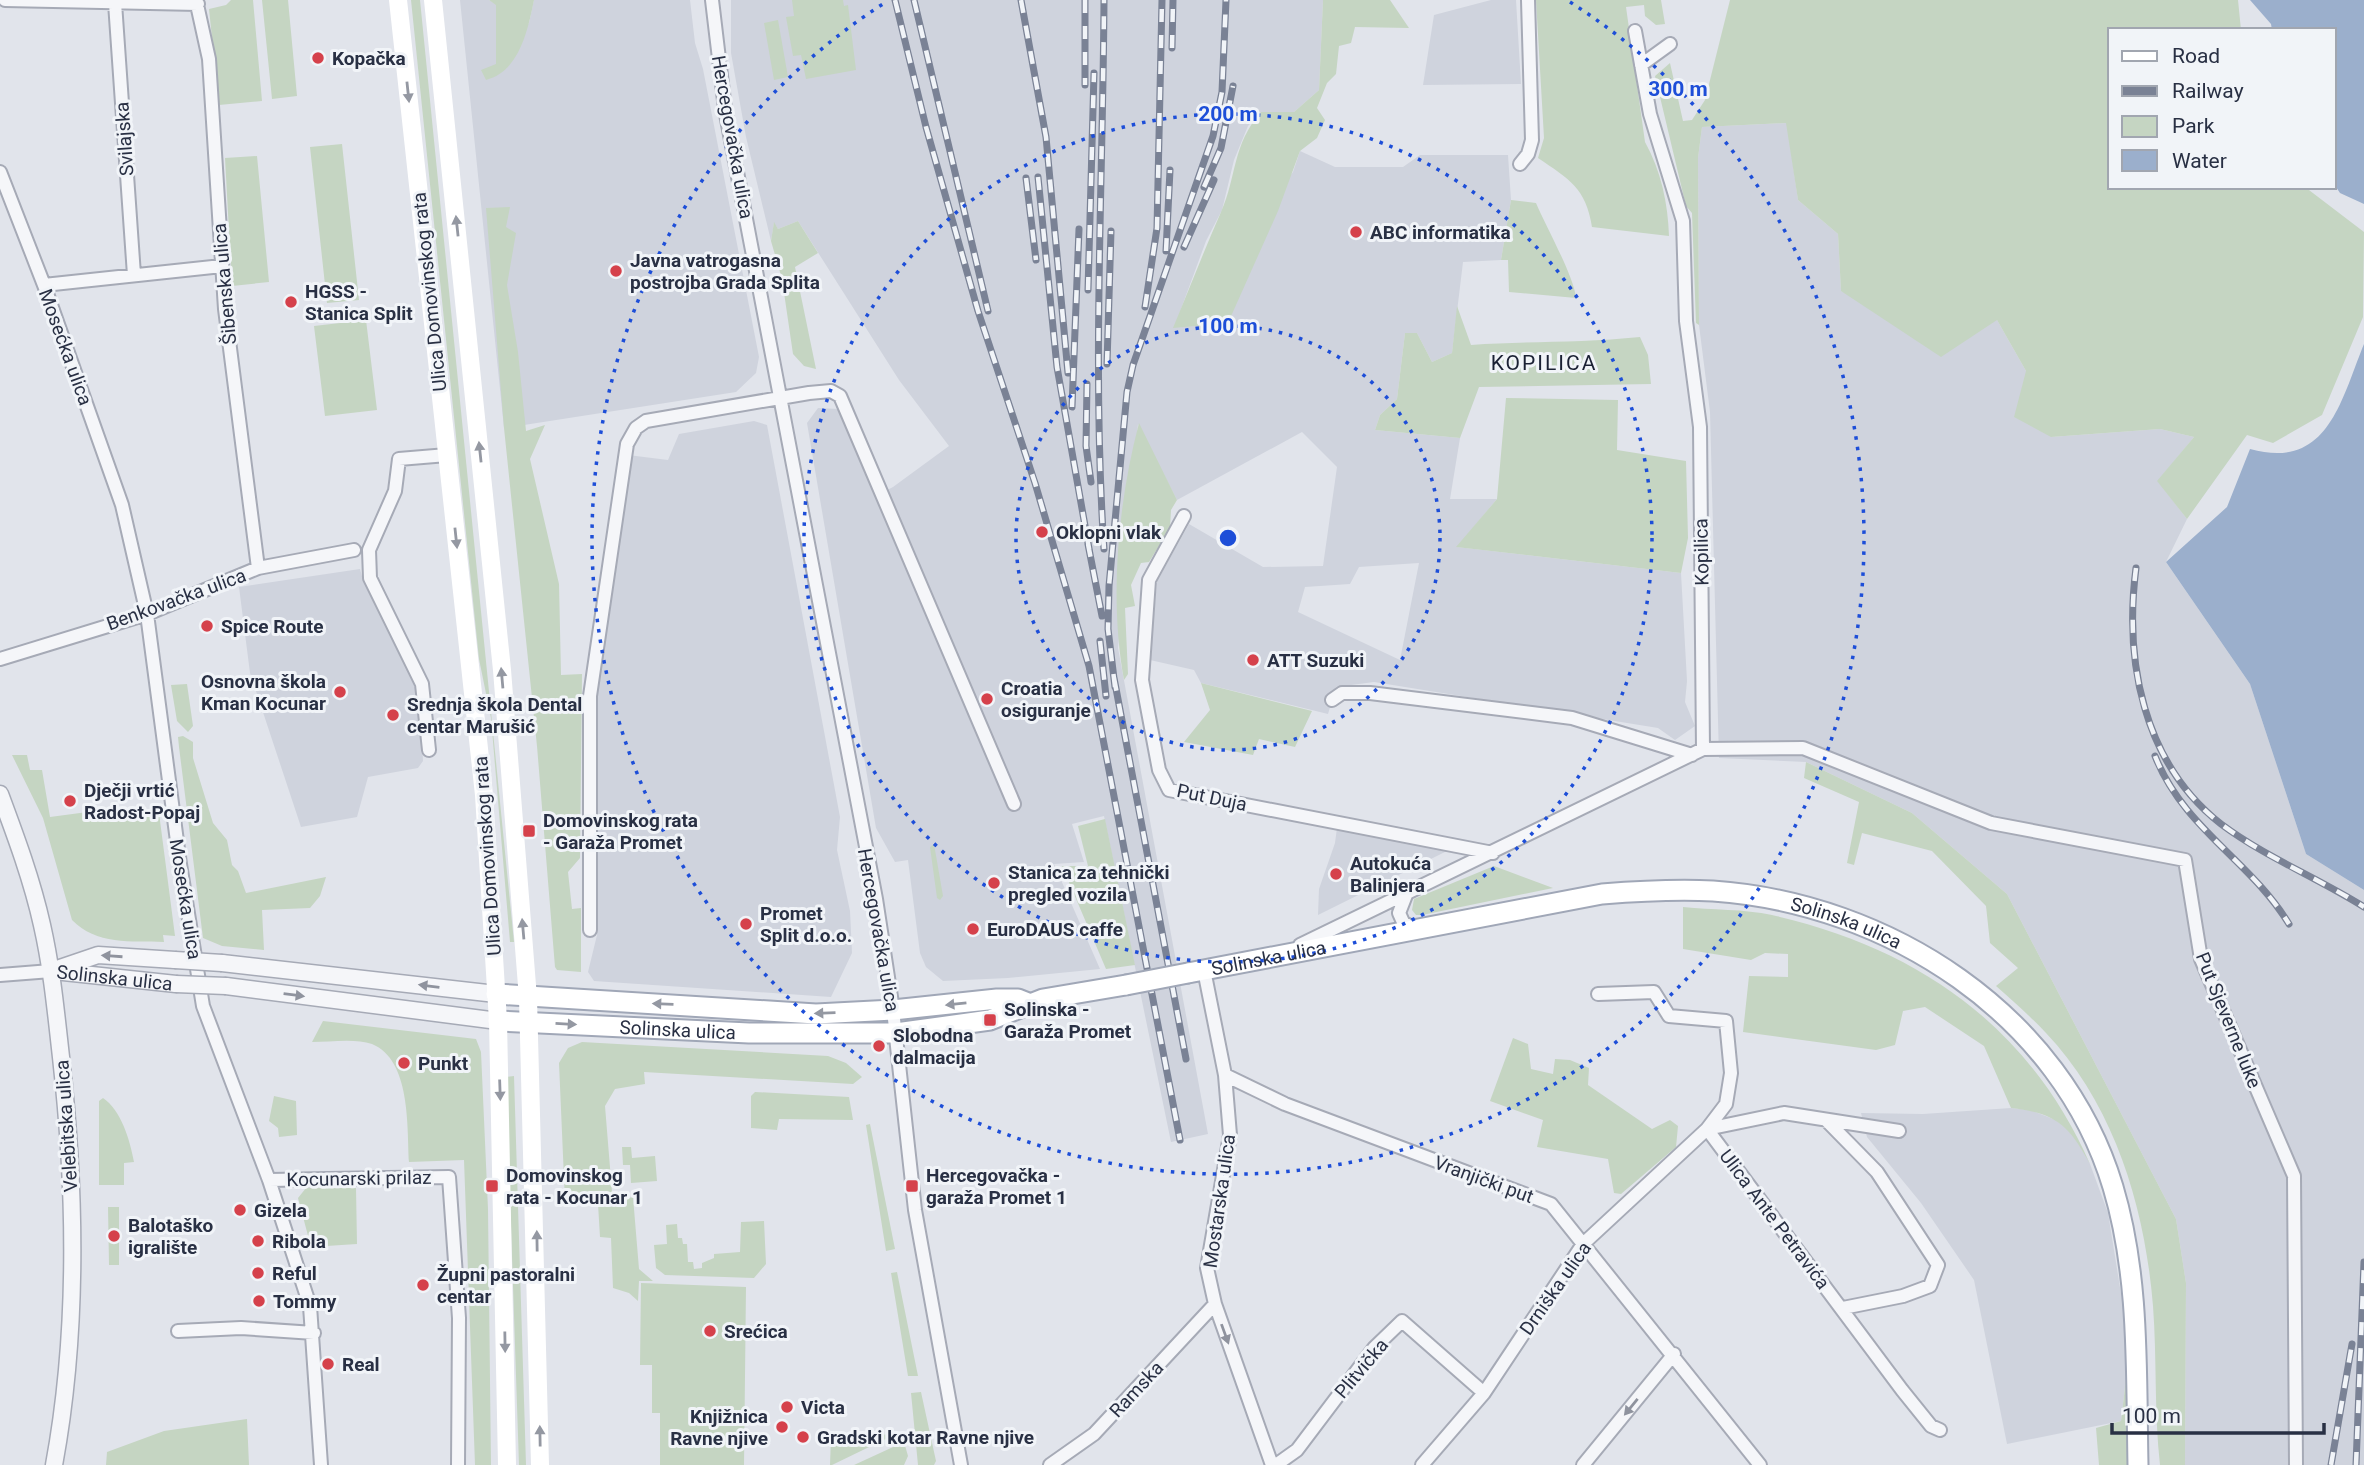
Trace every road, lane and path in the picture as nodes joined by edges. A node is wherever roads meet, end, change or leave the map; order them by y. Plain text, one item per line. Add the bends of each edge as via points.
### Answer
1 (5, 0) edge
2 (398, 0) edge
3 (433, 0) edge
4 (712, 0) edge
5 (1528, 0) edge
6 (197, 2) edge
7 (115, 3) junction
8 (1636, 31) dead end
9 (1670, 44) dead end
10 (1642, 65) junction
11 (1520, 164) dead end
12 (0, 172) edge
13 (222, 266) junction
14 (134, 275) junction
15 (44, 285) junction
16 (782, 397) junction
17 (447, 454) junction
18 (1184, 516) dead end
19 (354, 550) dead end
20 (258, 568) junction
21 (147, 614) junction
22 (0, 659) edge
23 (1332, 700) dead end
24 (429, 750) dead end
25 (1697, 752) junction
26 (0, 794) edge
27 (1014, 804) dead end
28 (1494, 853) junction
29 (1406, 895) junction
30 (590, 930) dead end
31 (1417, 931) junction
32 (1276, 957) junction
33 (51, 971) junction
34 (1196, 971) junction
35 (0, 975) edge
36 (496, 994) junction
37 (1598, 994) dead end
38 (528, 998) junction
39 (1028, 1003) junction
40 (893, 1010) junction
41 (498, 1021) junction
42 (530, 1022) junction
43 (896, 1033) junction
44 (1226, 1075) junction
45 (1827, 1121) junction
46 (1707, 1129) junction
47 (1899, 1131) dead end
48 (269, 1180) junction
49 (1583, 1244) junction
50 (1214, 1304) junction
51 (1843, 1308) junction
52 (178, 1331) dead end
53 (314, 1333) junction
54 (1674, 1354) junction
55 (1483, 1394) junction
56 (1940, 1430) dead end
57 (54, 1465) edge
58 (321, 1465) edge
59 (458, 1465) edge
60 (507, 1465) edge
61 (540, 1465) edge
62 (961, 1465) edge
63 (1050, 1465) edge
64 (1274, 1465) edge
65 (1422, 1465) edge
66 (1583, 1465) edge
67 (1760, 1465) edge
68 (2138, 1465) edge
69 (2296, 1465) edge

1 - 7 street
2 -> 17 main road, Ulica Domovinskog rata
38 -> 3 main road, Ulica Domovinskog rata via 502,670
4 - 16 street, Hercegovačka ulica via 725,109
5 - 11 street via 1532,140
6 - 7 street
6 - 13 street, Šibenska ulica via 209,59
7 - 14 street, Svilajska
8 - 10 street, Kopilica
9 - 10 street
10 - 25 street, Kopilica via 1650,114 1684,221 1686,321 1700,427
12 - 15 street, Mosećka ulica
13 - 14 street
13 - 20 street, Šibenska ulica
14 - 15 street
15 - 21 street, Mosećka ulica via 122,505
16 - 27 street via 831,391 841,396
16 - 30 street via 646,421 629,438 590,696
16 - 40 street, Hercegovačka ulica
17 - 24 street via 399,459 395,491 369,550 370,578 422,684
17 -> 36 main road, Ulica Domovinskog rata via 484,795
18 - 28 street, Put Duja via 1149,580 1142,680 1159,770 1169,790
19 - 20 street, Benkovačka ulica
20 - 21 street, Benkovačka ulica
21 - 22 street, Benkovačka ulica
21 - 48 street, Mosećka ulica via 203,1006
23 - 25 street via 1342,693 1370,693 1572,718
25 - 28 street
25 - 69 street, Put Sjeverne luke via 1803,748 1991,823 2185,860 2200,959 2294,1176
26 - 33 street, Velebitska ulica via 30,879
28 - 29 street
29 - 31 street via 1399,912 1403,922
29 - 32 street
31 - 32 main road, Solinska ulica
31 - 68 main road, Solinska ulica via 1602,894 1716,891 1771,900 1859,924 1962,979 2006,1016 2059,1076 2096,1142 2113,1185 2130,1266 2136,1331
32 - 34 main road, Solinska ulica
33 - 35 street
36 -> 33 street, Solinska ulica, bridge via 222,963 98,955
33 -> 41 street, Solinska ulica, bridge via 226,986
33 - 57 street, Velebitska ulica via 70,1145 73,1257 71,1330
34 - 39 main road, Solinska ulica, bridge
34 - 44 street, Mostarska ulica
36 - 38 main road, Solinska ulica
36 - 41 main road, Ulica Domovinskog rata
37 - 46 street, Ulica Ante Petravića via 1654,992 1669,1016 1726,1021 1731,1073 1726,1104
40 -> 38 main road, Solinska ulica via 816,1014
38 - 42 main road, Ulica Domovinskog rata
39 -> 40 main road, Solinska ulica via 997,999
39 - 43 main road, Solinska ulica via 990,1020
40 - 43 street, Hercegovačka ulica
41 - 42 main road, Solinska ulica
41 -> 60 main road, Ulica Domovinskog rata
42 -> 43 main road, Solinska ulica via 736,1032
61 -> 42 main road, Ulica Domovinskog rata
43 - 62 street, Hercegovačka ulica via 915,1210
44 - 49 street, Vranjički put via 1285,1104 1551,1204
44 - 50 street, Mostarska ulica via 1230,1135 1207,1268
45 - 46 street, Ulica Ante Petravića via 1784,1113
45 - 47 street, Ulica Ante Petravića
45 - 51 street, Ulica Ante Petravića via 1877,1172 1938,1265 1930,1286
46 - 49 street, Drniška ulica
46 - 51 street, Ulica Ante Petravića
48 - 53 street, Mosećka ulica via 297,1260
48 - 59 street, Kocunarski prilaz via 449,1177 459,1318
49 - 54 street, Vranjički put
49 - 55 street, Drniška ulica
50 - 63 street, Ramska via 1094,1434
50 -> 64 street, Mostarska ulica
51 - 56 street, Ulica Ante Petravića via 1909,1399 1931,1426
52 - 53 street via 241,1328
53 - 58 street, Mosećka ulica
54 -> 66 street
54 - 67 street, Vranjički put
55 - 64 street, Plitvička via 1402,1321 1374,1348 1297,1450
55 - 65 street, Drniška ulica

